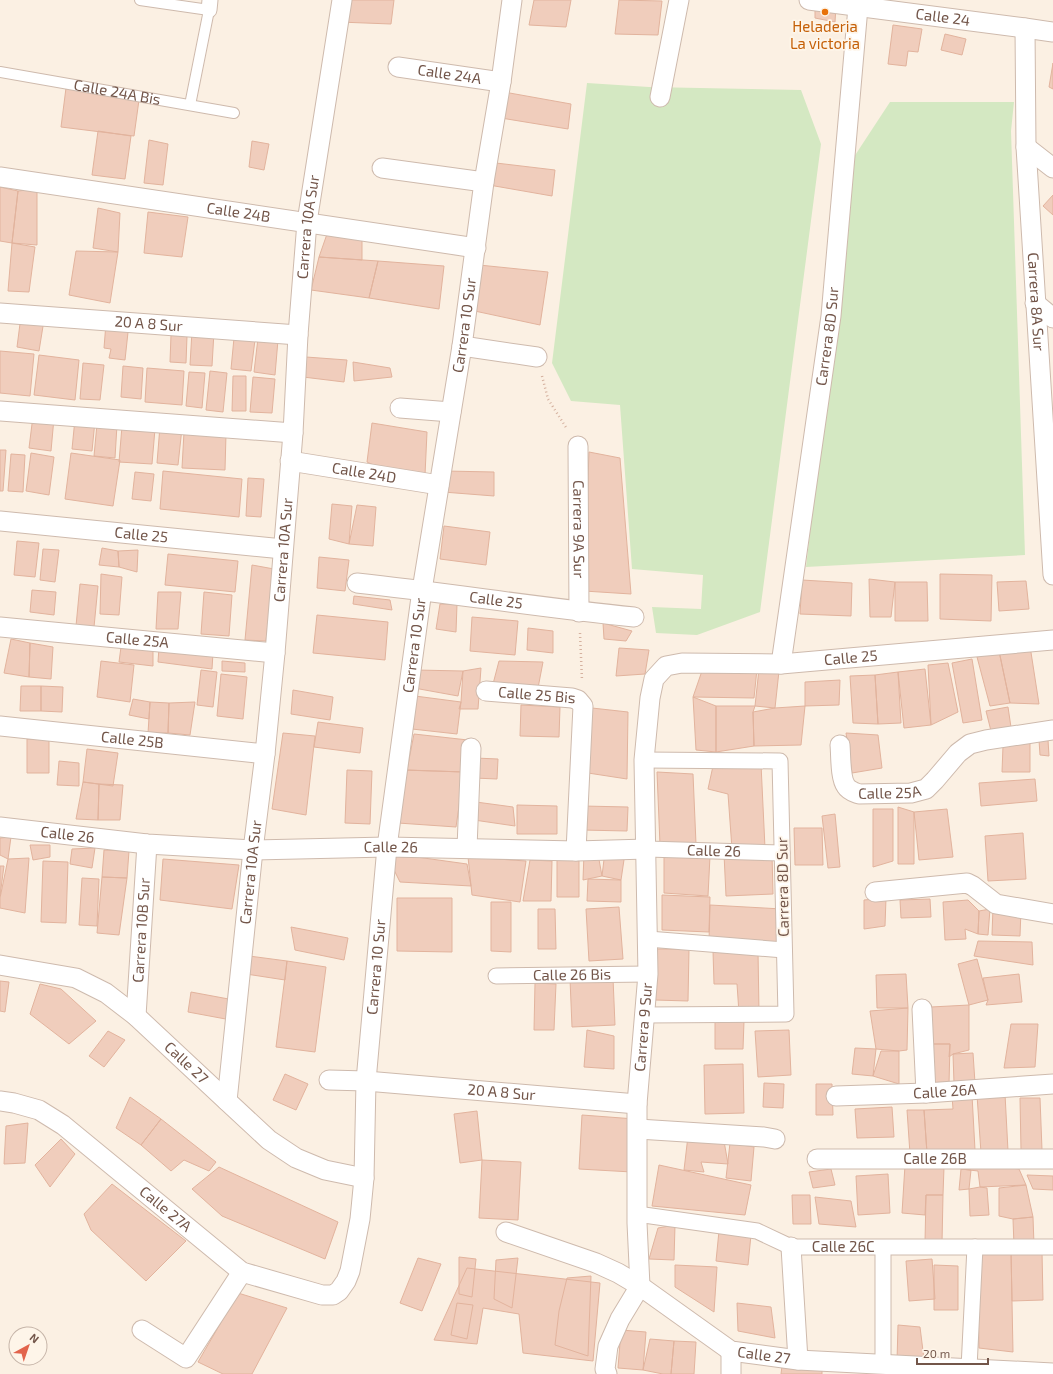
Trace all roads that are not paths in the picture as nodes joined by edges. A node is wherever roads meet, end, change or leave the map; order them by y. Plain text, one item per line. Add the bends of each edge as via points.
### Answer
1 (140, 0) edge
2 (342, 0) edge
3 (512, 0) edge
4 (679, 0) edge
5 (809, 0) edge
6 (209, 5) edge
7 (858, 7) junction
8 (1025, 28) junction
9 (1053, 32) edge
10 (398, 67) dead end
11 (0, 72) edge
12 (501, 82) junction
13 (660, 97) dead end
14 (190, 105) junction
15 (234, 113) dead end
16 (1026, 147) junction
17 (382, 168) dead end
18 (1053, 168) edge
19 (0, 178) edge
20 (484, 182) junction
21 (307, 222) junction
22 (476, 248) junction
23 (1035, 303) junction
24 (0, 313) edge
25 (1053, 318) edge
26 (298, 335) junction
27 (462, 346) junction
28 (537, 357) road end
29 (400, 408) dead end
30 (0, 411) edge
31 (451, 412) junction
32 (293, 433) junction
33 (578, 446) road end
34 (290, 461) junction
35 (439, 485) junction
36 (0, 521) edge
37 (283, 549) junction
38 (1053, 575) edge
39 (358, 583) dead end
40 (422, 590) junction
41 (579, 612) junction
42 (634, 617) dead end
43 (0, 627) edge
44 (1053, 640) edge
45 (275, 653) junction
46 (781, 664) junction
47 (654, 679) joint
48 (486, 692) dead end
49 (0, 726) edge
50 (1053, 730) edge
51 (840, 745) dead end
52 (471, 748) dead end
53 (265, 754) junction
54 (644, 760) junction
55 (0, 827) edge
56 (147, 844) junction
57 (387, 847) junction
58 (467, 848) junction
59 (647, 849) junction
60 (253, 850) junction
61 (576, 850) junction
62 (782, 853) junction
63 (875, 892) dead end
64 (1053, 914) edge
65 (648, 939) junction
66 (784, 950) junction
67 (0, 965) edge
68 (648, 974) junction
69 (496, 976) dead end
70 (922, 1009) dead end
71 (644, 1015) junction
72 (136, 1016) junction
73 (329, 1080) dead end
74 (366, 1081) junction
75 (1053, 1084) edge
76 (926, 1093) junction
77 (836, 1096) dead end
78 (0, 1101) edge
79 (227, 1101) junction
80 (637, 1104) junction
81 (638, 1130) junction
82 (775, 1139) dead end
83 (817, 1159) dead end
84 (1053, 1159) edge
85 (364, 1178) junction
86 (637, 1214) junction
87 (506, 1232) dead end
88 (792, 1247) junction
89 (975, 1247) junction
90 (1053, 1247) edge
91 (883, 1248) junction
92 (242, 1272) junction
93 (640, 1286) junction
94 (339, 1291) joint
95 (142, 1330) dead end
96 (731, 1351) junction
97 (798, 1360) junction
98 (883, 1364) junction
99 (606, 1371) edge
100 (968, 1371) edge
101 (1053, 1373) edge
102 (731, 1374) edge

1 - 6 lane
2 - 21 street, Carrera 10A Sur
3 - 12 street, Carrera 10 Sur
4 - 13 street
5 - 7 street, Calle 24
6 - 14 lane
7 - 8 street, Calle 24
7 - 46 street, Carrera 8D Sur via 831,316
8 - 9 street, Calle 24
8 - 16 street, Carrera 8A Sur
10 - 12 street, Calle 24A
11 - 14 lane, Calle 24A Bis
12 - 20 street, Carrera 10 Sur
14 - 15 lane, Calle 24A Bis
16 - 18 street
16 - 23 street, Carrera 8A Sur
17 - 20 street
19 - 21 street, Calle 24B
20 - 22 street, Carrera 10 Sur
21 - 22 street, Calle 24B
21 - 26 street, Carrera 10A Sur
22 - 27 street, Carrera 10 Sur
23 - 25 street
23 - 38 street, Carrera 8A Sur
24 - 26 street, 20 A 8 Sur
26 - 32 street, Carrera 10A Sur
27 - 28 street
27 - 31 street, Carrera 10 Sur
29 - 31 street
30 - 32 street
31 - 35 street, Carrera 10 Sur
32 - 34 street, Carrera 10A Sur
33 - 41 street, Carrera 9A Sur
34 - 35 street, Calle 24D
34 - 37 street, Carrera 10A Sur
35 - 40 street, Carrera 10 Sur
36 - 37 street, Calle 25
37 - 45 street, Carrera 10A Sur
39 - 40 street, Calle 25
40 - 41 street, Calle 25
40 - 57 street, Carrera 10 Sur
41 - 42 street, Calle 25
43 - 45 street, Calle 25A
44 - 46 street, Calle 25
45 - 53 street, Carrera 10A Sur
46 - 47 street, Calle 25 via 682,663 666,666
47 - 54 street, Carrera 9 Sur
48 - 61 street, Calle 25 Bis via 572,698 583,706
49 - 53 street, Calle 25B
50 - 51 street, Calle 25A via 970,744 958,753 926,789 911,793 852,792 845,785 843,778
52 - 58 street
53 - 60 street, Carrera 10A Sur
54 - 59 street, Carrera 9 Sur
54 - 62 street, Carrera 8D Sur via 780,761
55 - 56 street, Calle 26
56 - 60 street, Calle 26
56 - 72 street, Carrera 10B Sur
57 - 58 street, Calle 26
57 - 60 street, Calle 26
57 - 74 street, Carrera 10 Sur
58 - 61 street, Calle 26
59 - 61 street, Calle 26
59 - 62 street, Calle 26
59 - 65 street, Carrera 9 Sur
60 - 79 street, Carrera 10A Sur
62 - 66 street, Carrera 8D Sur
63 - 64 street via 967,883 996,904
65 - 66 street
65 - 68 street, Carrera 9 Sur
66 - 71 street, Carrera 8D Sur via 786,1014
67 - 72 street, Calle 27 via 76,978 106,993
68 - 69 street, Calle 26 Bis
68 - 71 street, Carrera 9 Sur
70 - 76 street
71 - 80 street, Carrera 9 Sur
72 - 79 street, Calle 27
73 - 74 street
74 - 80 street, 20 A 8 Sur
74 - 85 street, Carrera 10 Sur
75 - 76 street, Calle 26A
76 - 77 street, Calle 26A
78 - 92 street, Calle 27A via 39,1110 63,1125
79 - 85 street, Calle 27 via 269,1140 296,1158 325,1170
80 - 81 street, Carrera 9 Sur
81 - 82 street
81 - 86 street, Carrera 9 Sur
83 - 84 street, Calle 26B
85 - 94 street, Carrera 10 Sur via 360,1219 350,1271
86 - 88 street, Calle 26C via 757,1231
86 - 93 street, Carrera 9 Sur
87 - 93 street, Calle 27 via 596,1263
88 - 91 street, Calle 26C
88 - 97 street
89 - 90 street, Calle 26C
89 - 91 street, Calle 26C
89 - 100 street
91 - 98 street
92 - 94 street, Calle 27A via 322,1295 333,1295
92 - 95 street via 186,1358
93 - 96 street, Calle 27
93 - 99 street via 620,1319 608,1346
96 - 97 street, Calle 27
96 - 102 street
97 - 98 street, Calle 27
98 - 100 street, Calle 27
100 - 101 street, Calle 27

